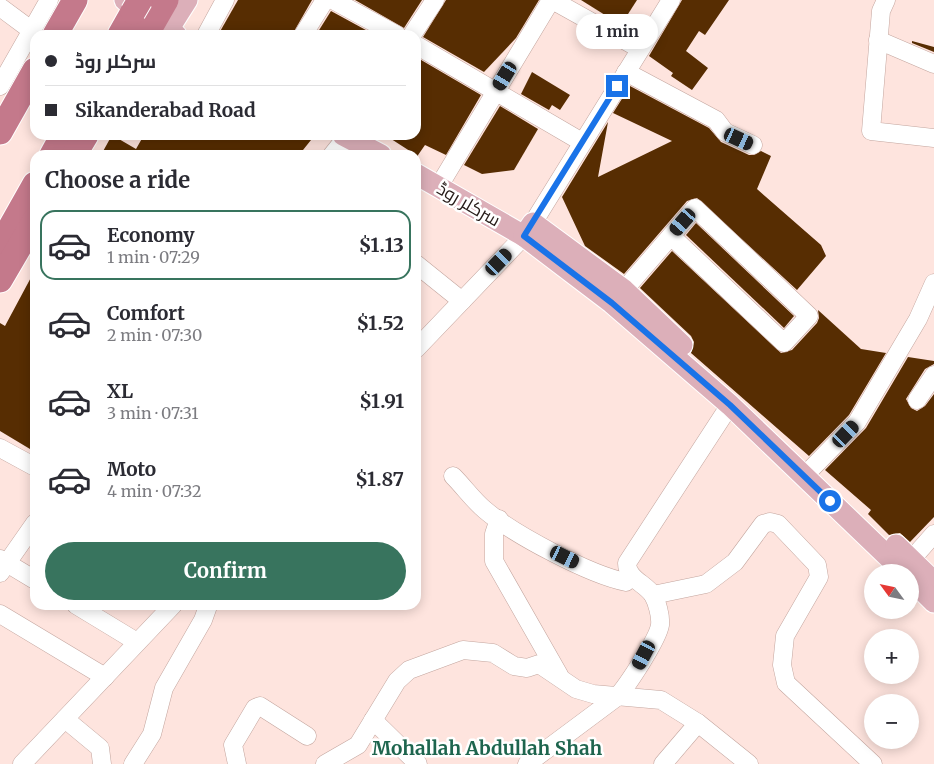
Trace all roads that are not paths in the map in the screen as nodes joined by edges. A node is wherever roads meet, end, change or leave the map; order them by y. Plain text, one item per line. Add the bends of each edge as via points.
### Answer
1 (49, 0) edge
2 (75, 0) edge
3 (125, 0) edge
4 (140, 0) edge
5 (166, 0) edge
6 (187, 0) edge
7 (225, 0) edge
8 (325, 0) edge
9 (333, 0) edge
10 (435, 0) edge
11 (551, 0) edge
12 (671, 0) edge
13 (886, 0) edge
14 (0, 8) edge
15 (38, 30) edge
16 (44, 30) edge
17 (46, 30) edge
18 (123, 30) edge
19 (161, 30) edge
20 (209, 30) edge
21 (306, 30) edge
22 (388, 30) edge
23 (415, 30) edge
24 (878, 40) junction
25 (30, 49) edge
26 (421, 49) edge
27 (640, 49) junction
28 (934, 64) edge
29 (626, 72) junction
30 (30, 79) edge
31 (0, 86) edge
32 (496, 91) junction
33 (0, 132) edge
34 (934, 138) edge
35 (353, 140) edge
36 (582, 142) junction
37 (753, 145) dead end
38 (372, 150) edge
39 (421, 177) edge
40 (439, 186) junction
41 (30, 193) edge
42 (30, 229) edge
43 (528, 229) junction
44 (671, 236) junction
45 (0, 246) edge
46 (421, 268) edge
47 (0, 280) edge
48 (934, 283) edge
49 (624, 290) junction
50 (462, 301) junction
51 (423, 330) edge
52 (934, 375) edge
53 (917, 400) dead end
54 (730, 405) junction
55 (0, 448) edge
56 (30, 464) edge
57 (812, 468) junction
58 (453, 476) dead end
59 (499, 519) junction
60 (30, 529) edge
61 (934, 534) edge
62 (901, 564) edge
63 (901, 564) edge
64 (912, 564) edge
65 (2, 565) edge
66 (919, 575) edge
67 (632, 576) junction
68 (30, 578) edge
69 (934, 582) edge
70 (919, 584) edge
71 (653, 595) junction
72 (934, 602) edge
73 (84, 610) edge
74 (168, 610) edge
75 (207, 610) edge
76 (0, 614) edge
77 (138, 642) junction
78 (105, 677) junction
79 (561, 678) junction
80 (617, 697) junction
81 (65, 719) junction
82 (373, 720) junction
83 (698, 723) junction
84 (307, 736) dead end
85 (22, 764) edge
86 (102, 764) edge
87 (133, 764) edge
88 (237, 764) edge
89 (325, 764) edge
90 (418, 764) edge
91 (527, 764) edge
92 (663, 764) edge
93 (749, 764) edge
94 (873, 764) edge

1 - 16 street
2 - 17 highway
3 - 19 main road
4 - 18 highway, bridge
5 - 19 highway
6 - 19 main road
7 - 20 street
8 - 21 street
9 - 22 street
10 - 23 street
11 - 27 street
11 - 32 street
12 - 27 street
13 - 24 street via 881,10
14 - 15 street
24 - 28 street
24 - 34 street via 871,132
25 - 31 street
26 - 32 street
27 - 29 street
29 - 36 street
29 - 37 street via 716,120 725,132
30 - 33 highway
32 - 36 street
32 - 40 street
35 - 38 main road
36 - 43 street
39 - 40 main road, سرکلر روڈ
40 - 43 main road, سرکلر روڈ
41 - 45 highway
42 - 47 highway
43 - 49 main road
43 - 50 street
43 - 54 main road, سرکلر روڈ
44 - 44 street via 784,343 808,316 695,208
44 - 49 street
46 - 50 street
48 - 57 street via 918,319 858,422
49 - 57 main road
50 - 51 street
52 - 53 street
54 - 62 main road, سرکلر روڈ
54 - 67 street via 628,564
55 - 56 street
57 - 63 main road
58 - 59 street via 485,510
59 - 67 street via 537,544 609,579 626,582
59 - 79 street via 494,534 494,560
60 - 65 street
61 - 64 street
65 - 68 street
66 - 69 main road
67 - 71 street
70 - 72 main road, سرکلر روڈ
71 - 80 street via 660,625 629,684
71 - 94 street via 706,584 735,562 763,524 778,524 817,565 819,577 785,636 782,665 786,683
73 - 77 street
74 - 77 street
75 - 87 street via 164,688 152,734
76 - 78 street
77 - 78 street
78 - 81 street
79 - 80 street via 576,689
79 - 82 street via 539,664 527,668 514,666 492,653 454,652 409,670 397,681
80 - 83 street via 662,700
80 - 91 street
81 - 85 street
81 - 86 street via 100,748
82 - 89 street via 358,744
82 - 90 street
83 - 92 street
83 - 93 street
84 - 88 street via 260,706 255,708 233,745

